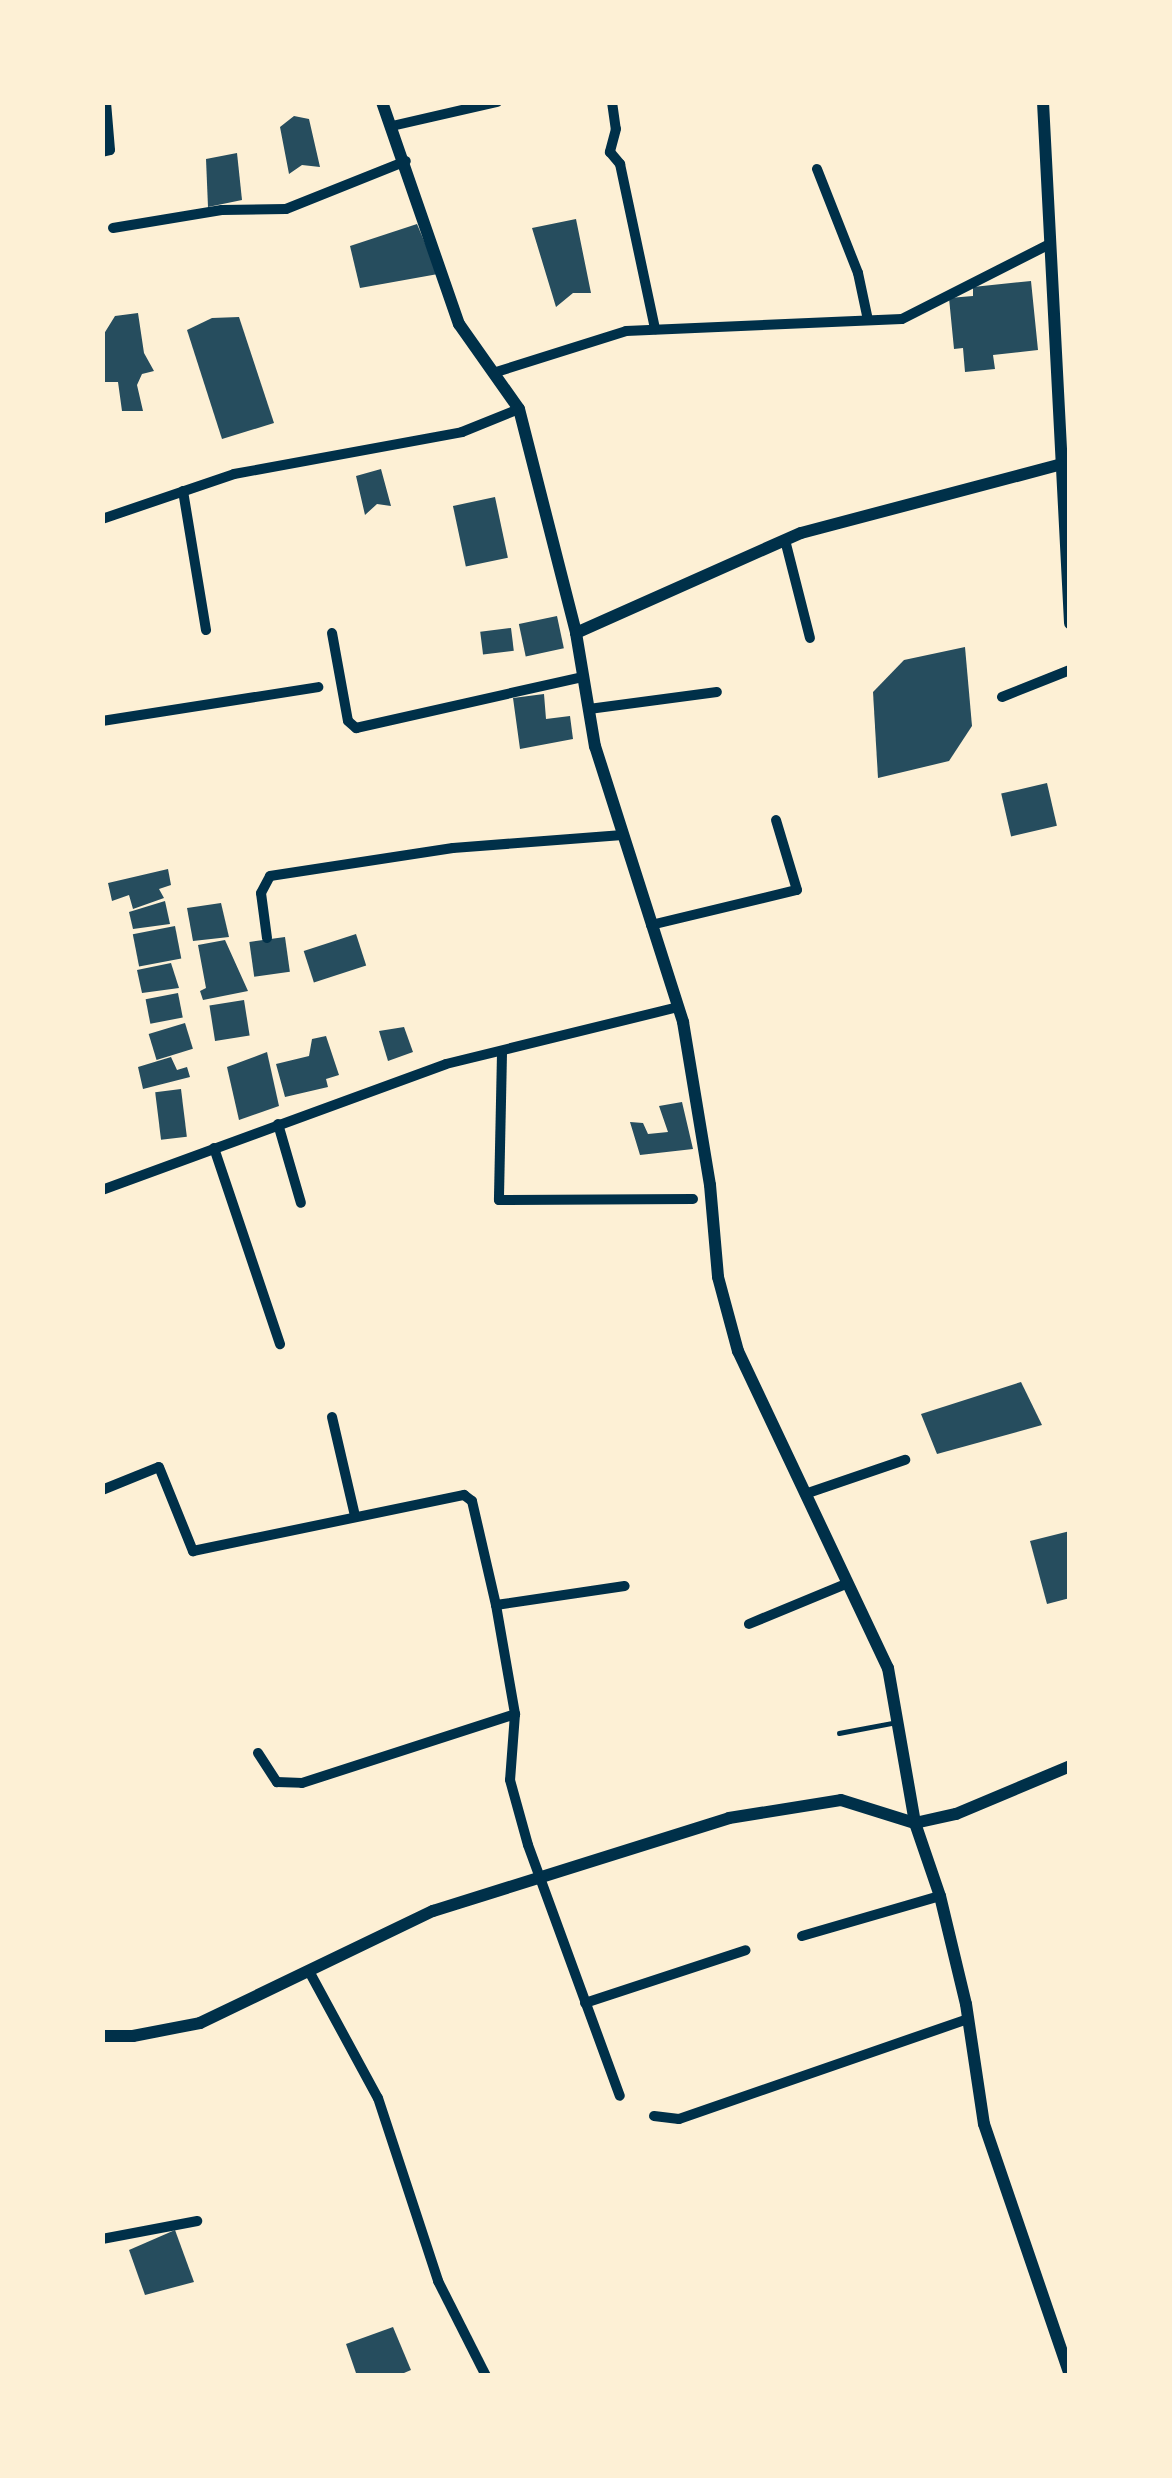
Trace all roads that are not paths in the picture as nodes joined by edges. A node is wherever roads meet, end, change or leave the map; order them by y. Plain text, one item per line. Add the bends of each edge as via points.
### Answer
1 (106, 102) edge
2 (382, 102) edge
3 (497, 102) edge
4 (612, 102) edge
5 (1043, 102) edge
6 (392, 126) junction
7 (102, 152) edge
8 (406, 161) junction
9 (817, 169) dead end
10 (113, 228) dead end
11 (1048, 245) junction
12 (868, 320) junction
13 (655, 329) junction
14 (493, 373) junction
15 (519, 409) junction
16 (1058, 465) junction
17 (183, 491) junction
18 (102, 519) edge
19 (784, 540) junction
20 (1070, 622) edge
21 (206, 630) dead end
22 (332, 633) dead end
23 (576, 633) junction
24 (810, 638) dead end
25 (1070, 670) edge
26 (584, 677) junction
27 (317, 687) dead end
28 (717, 692) dead end
29 (1002, 697) dead end
30 (589, 709) junction
31 (102, 721) edge
32 (776, 820) dead end
33 (623, 835) junction
34 (650, 925) junction
35 (267, 938) dead end
36 (678, 1007) junction
37 (502, 1053) junction
38 (278, 1124) junction
39 (214, 1148) junction
40 (102, 1190) edge
41 (694, 1199) dead end
42 (301, 1202) dead end
43 (280, 1344) dead end
44 (332, 1417) dead end
45 (905, 1460) dead end
46 (102, 1490) edge
47 (805, 1493) junction
48 (355, 1516) junction
49 (848, 1583) junction
50 (625, 1586) dead end
51 (496, 1605) junction
52 (749, 1624) dead end
53 (515, 1714) junction
54 (897, 1722) junction
55 (839, 1733) dead end
56 (258, 1753) dead end
57 (1070, 1766) edge
58 (915, 1823) junction
59 (538, 1874) junction
60 (940, 1896) junction
61 (802, 1936) dead end
62 (746, 1950) dead end
63 (310, 1973) junction
64 (586, 2003) junction
65 (968, 2019) junction
66 (102, 2036) edge
67 (620, 2096) dead end
68 (654, 2116) dead end
69 (197, 2221) dead end
70 (102, 2240) edge
71 (1070, 2374) edge
72 (486, 2376) edge

1 - 7 street via 110,150
2 - 6 street
3 - 6 street
4 - 13 street via 610,152 620,164
5 - 11 street
6 - 8 street
8 - 10 street via 286,209
8 - 14 street via 459,324
9 - 12 street
11 - 12 street via 902,319
11 - 16 street
12 - 13 street
13 - 14 street
14 - 15 street
15 - 17 street via 462,432 289,461
15 - 23 street
16 - 19 street
16 - 20 street
17 - 18 street
17 - 21 street
19 - 23 street
19 - 24 street
22 - 26 street via 348,721 356,728
23 - 26 street
25 - 29 street
26 - 30 street
27 - 31 street
28 - 30 street
30 - 33 street
32 - 34 street via 797,890
33 - 34 street
33 - 35 street via 454,848 270,876 261,893
34 - 36 street
36 - 37 street
36 - 47 street via 728,1314
37 - 38 street via 446,1064
37 - 41 street via 499,1200
38 - 39 street
38 - 42 street
39 - 40 street
39 - 43 street
44 - 48 street
45 - 47 street
46 - 48 street via 159,1467 193,1551
47 - 49 street
48 - 51 street via 464,1495 472,1501
49 - 52 street
49 - 54 street via 888,1668
50 - 51 street
51 - 53 street
53 - 56 street via 302,1783 277,1782
53 - 59 street via 511,1780
54 - 55 lane
54 - 58 street
57 - 58 street
58 - 59 street via 841,1800 729,1818
58 - 60 street
59 - 63 street via 433,1911
59 - 64 street
60 - 61 street
60 - 65 street
62 - 64 street
63 - 66 street via 200,2023
63 - 72 street via 378,2098 438,2281
64 - 67 street
65 - 68 street via 680,2119
65 - 71 street via 984,2124
69 - 70 street

